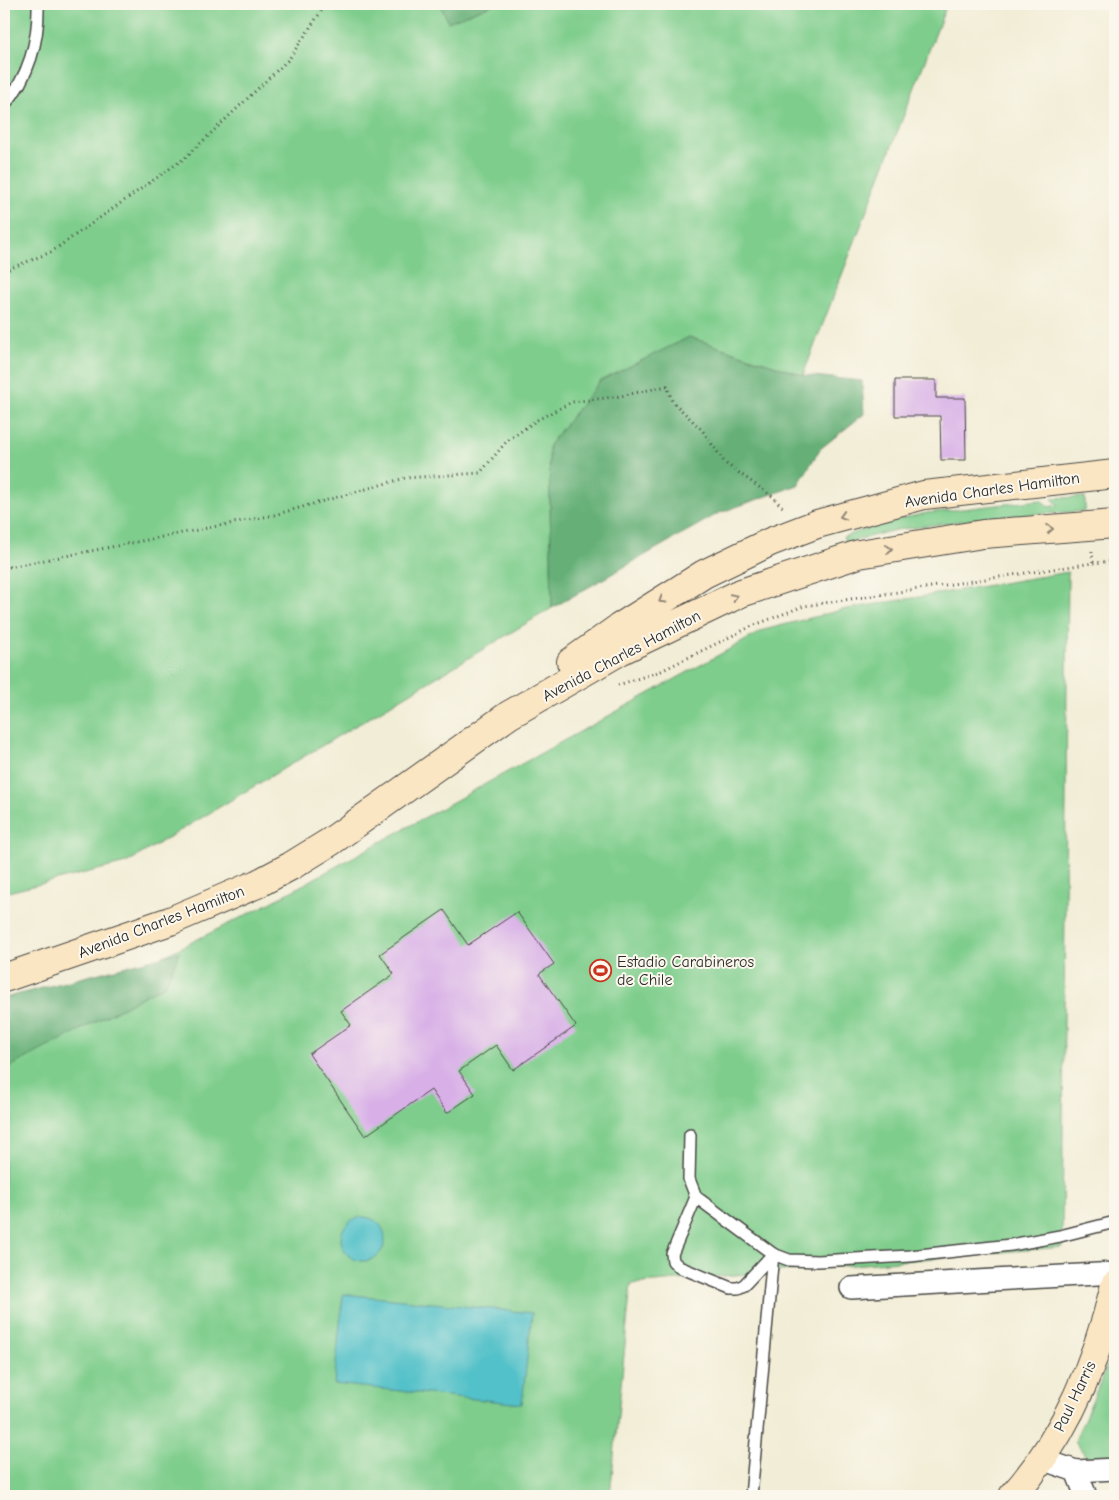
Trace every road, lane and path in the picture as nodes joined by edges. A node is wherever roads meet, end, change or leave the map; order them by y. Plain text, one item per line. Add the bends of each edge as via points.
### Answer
1 (38, 4) edge
2 (326, 4) edge
3 (4, 105) edge
4 (4, 271) edge
5 (1115, 474) edge
6 (781, 506) dead end
7 (1115, 524) edge
8 (1115, 561) edge
9 (4, 568) edge
10 (616, 686) dead end
11 (509, 715) junction
12 (4, 978) edge
13 (690, 1135) dead end
14 (696, 1197) junction
15 (1115, 1222) edge
16 (773, 1254) junction
17 (1115, 1273) edge
18 (1115, 1285) edge
19 (851, 1288) dead end
20 (1040, 1459) junction
21 (1115, 1469) edge
22 (1076, 1471) junction
23 (752, 1496) edge
24 (1012, 1496) edge
25 (1086, 1496) edge

1 - 3 lane via 39,20 29,64
2 - 4 path via 289,59 185,158 51,252
5 -> 11 main road, Avenida Charles Hamilton via 924,495 844,516 770,542 704,574 620,626 559,671
6 - 9 path via 774,497 725,463 702,430 672,400 667,386 572,402 537,420 507,441 480,473 405,478 274,515
11 -> 7 main road, Avenida Charles Hamilton via 620,651 741,593 858,554 984,534
8 - 10 path via 804,606 752,626 661,671
11 - 12 main road, Avenida Charles Hamilton via 330,842 257,884 170,921
13 - 14 lane via 689,1179
14 - 16 lane
14 - 16 lane via 672,1254 679,1267 738,1288
15 - 16 lane via 1011,1245 910,1256 818,1261 789,1260
16 - 23 lane
17 - 19 street
18 - 20 main road, Paul Harris via 1096,1351 1081,1388
20 - 22 street
20 - 24 main road, Paul Harris
21 - 22 street
22 - 25 street

